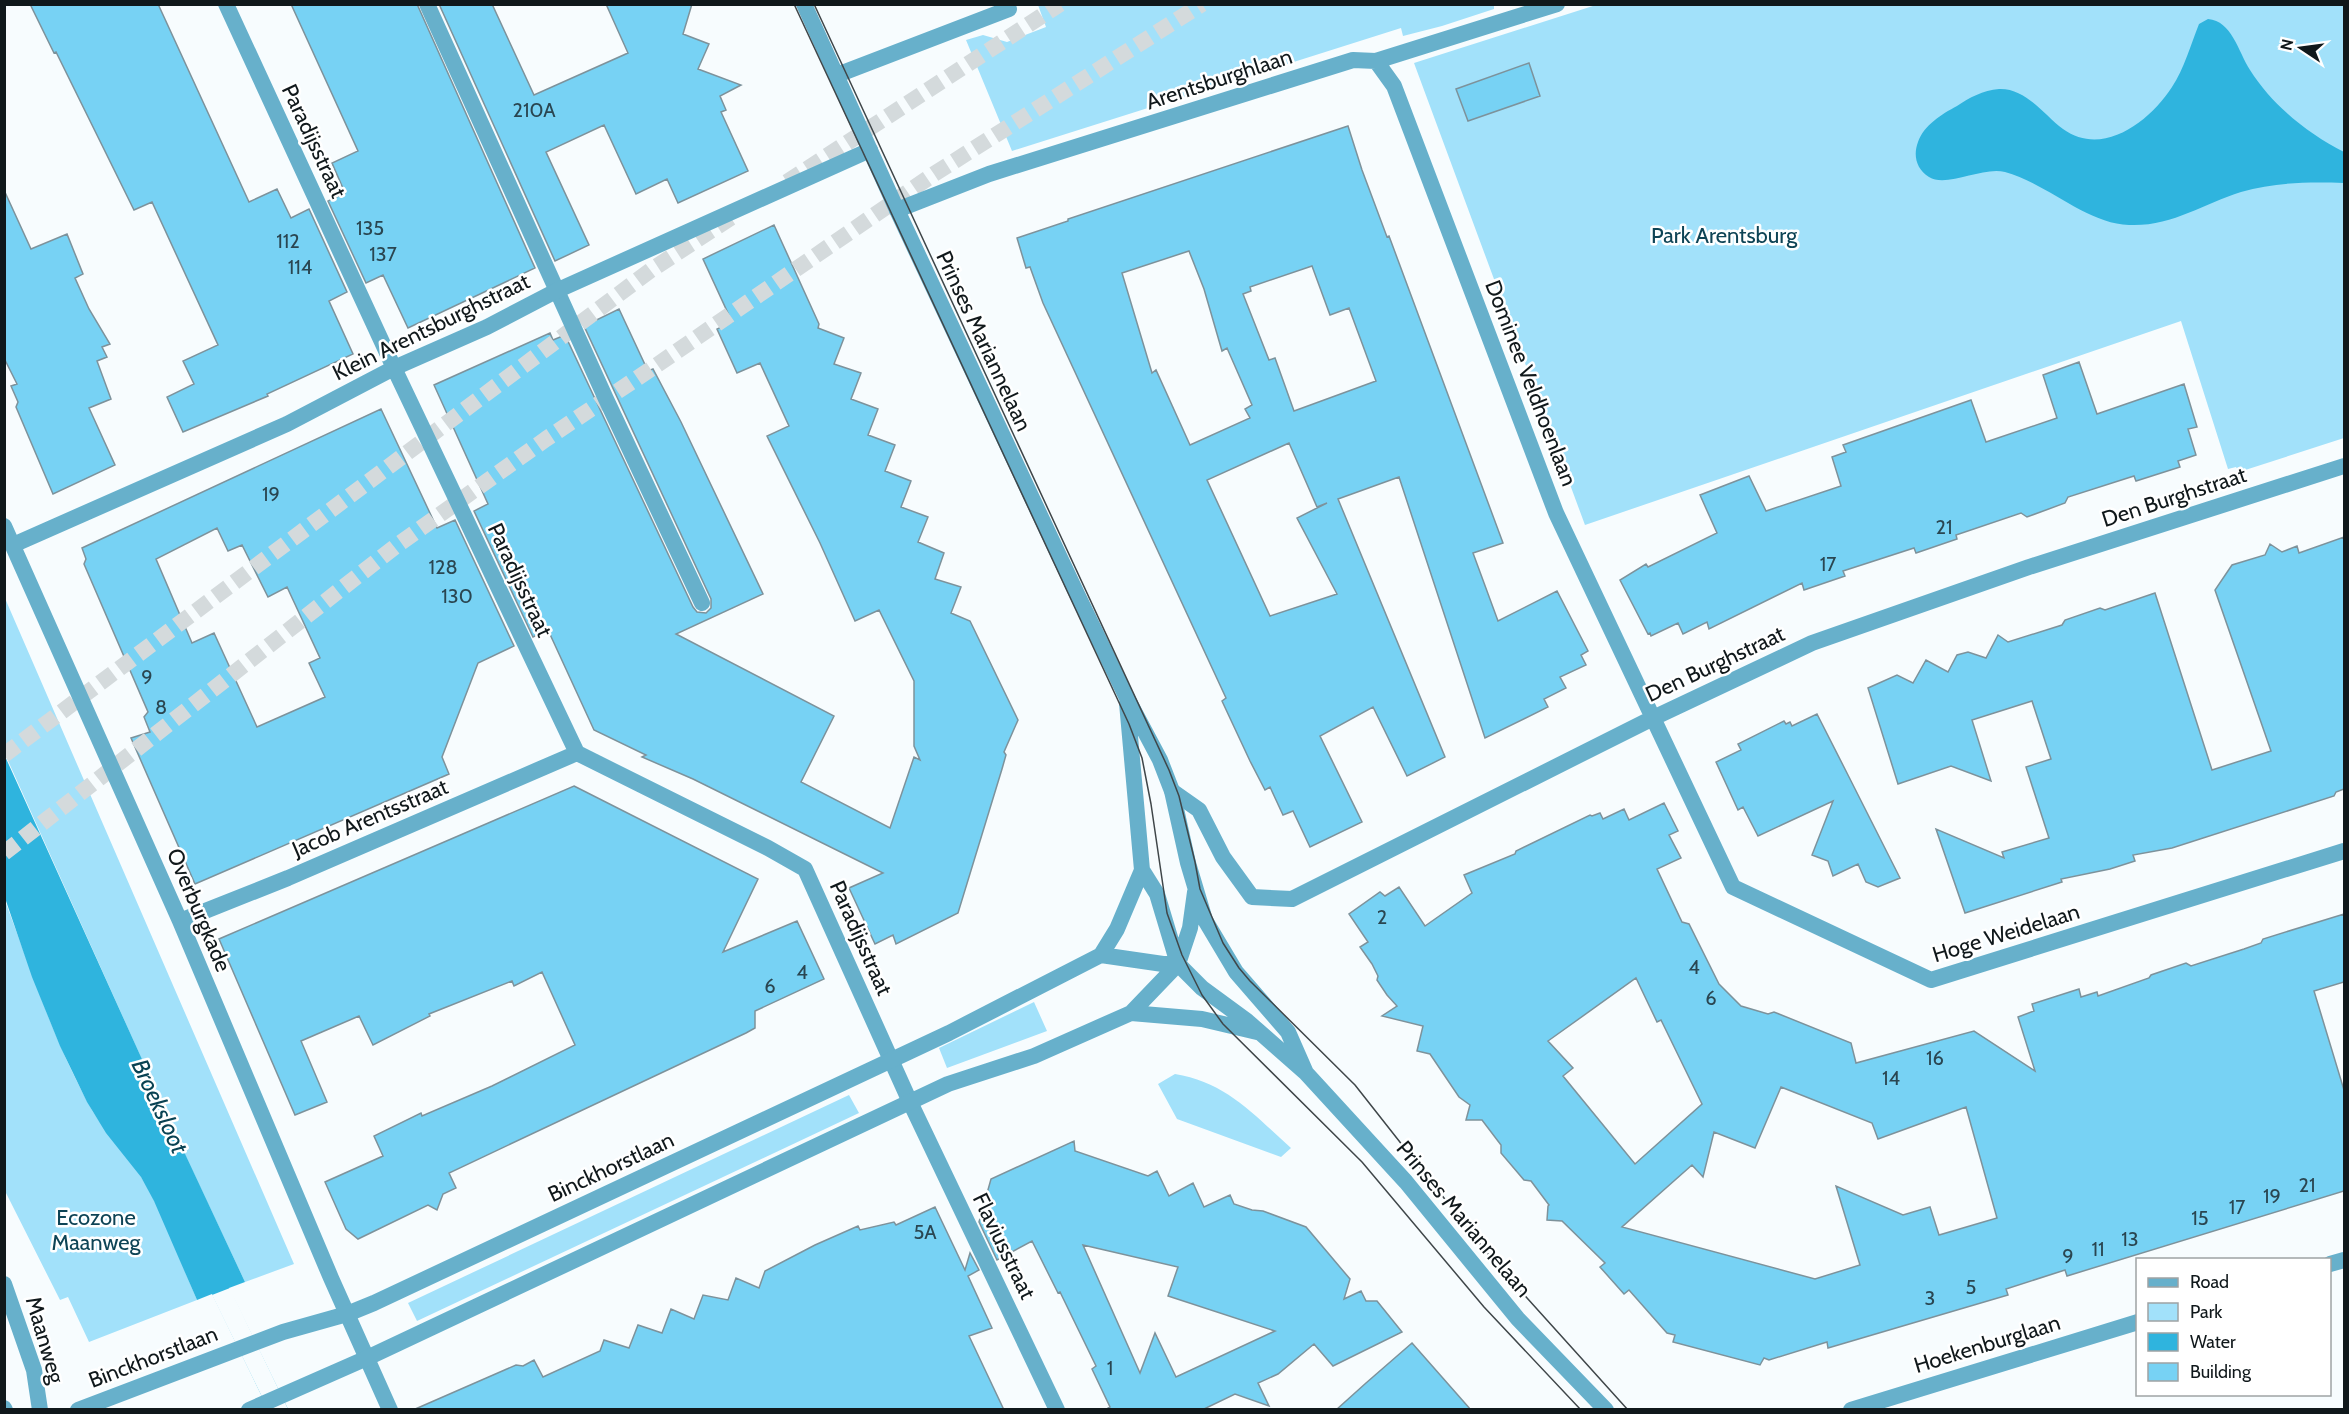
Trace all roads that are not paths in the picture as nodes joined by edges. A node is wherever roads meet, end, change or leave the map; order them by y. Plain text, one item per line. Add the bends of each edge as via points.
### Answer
1 (226, 4) edge
2 (427, 4) edge
3 (804, 4) edge
4 (1557, 4) edge
5 (1009, 9) dead end
6 (1376, 62) junction
7 (837, 75) junction
8 (870, 150) junction
9 (897, 210) junction
10 (556, 291) junction
11 (394, 368) junction
12 (2344, 466) edge
13 (4, 526) edge
14 (13, 545) junction
15 (702, 603) dead end
16 (1126, 696) junction
17 (1651, 719) junction
18 (577, 753) junction
19 (1172, 791) junction
20 (2344, 851) edge
21 (1142, 870) junction
22 (1195, 889) junction
23 (180, 921) junction
24 (1101, 955) junction
25 (1178, 964) junction
26 (1131, 1012) junction
27 (1259, 1033) junction
28 (892, 1060) junction
29 (1306, 1073) junction
30 (910, 1102) junction
31 (4, 1284) edge
32 (347, 1314) junction
33 (2136, 1323) edge
34 (367, 1358) junction
35 (1591, 1401) edge
36 (257, 1406) edge
37 (40, 1410) edge
38 (78, 1410) edge
39 (390, 1410) edge
40 (1058, 1410) edge
41 (1606, 1410) edge
42 (1851, 1410) edge

1 - 11 street, Paradijsstraat
2 - 10 street
3 - 7 street, Prinses Mariannelaan
4 - 6 street, Arentsburghlaan
5 - 7 street
6 - 9 street, Arentsburghlaan via 1353,60 989,174
6 - 17 street, Dominee Veldhoenlaan via 1394,86 1556,513
7 - 8 street, Prinses Mariannelaan
8 - 9 street, Prinses Mariannelaan
8 - 10 street, Klein Arentsburghstraat
9 - 16 street, Prinses Mariannelaan
10 - 11 street, Klein Arentsburghstraat
10 - 15 street
11 - 14 street, Klein Arentsburghstraat via 287,424
11 - 18 street, Paradijsstraat
12 - 17 street, Den Burghstraat via 2029,567 1812,643
13 - 14 street, Overburgkade
14 - 23 street, Overburgkade
16 - 19 street, Prinses Mariannelaan via 1148,733
16 - 21 street, Prinses Mariannelaan
17 - 19 street, Den Burghstraat via 1292,899 1252,897 1223,857 1199,810
17 - 20 street, Hoge Weidelaan via 1733,887 1931,980
18 - 23 street, Jacob Arentsstraat
18 - 28 street, Paradijsstraat via 805,869
19 - 22 street, Prinses Mariannelaan
21 - 24 street via 1117,929
21 - 25 street, Prinses Mariannelaan via 1157,894
22 - 25 street via 1190,928
22 - 29 street, Prinses Mariannelaan via 1205,920 1221,949 1288,1032
23 - 32 street, Overburgkade
24 - 25 street
24 - 28 street, Binckhorstlaan
25 - 26 street
25 - 27 street, Prinses Mariannelaan
26 - 27 street via 1202,1019
26 - 30 street via 1065,1043 948,1084
27 - 29 street, Prinses Mariannelaan
28 - 30 street
28 - 32 street, Binckhorstlaan
29 - 35 street, Prinses Mariannelaan via 1406,1182
30 - 34 street
30 - 40 street, Flaviusstraat
31 - 37 street, Maanweg via 37,1380
32 - 34 street
32 - 38 street, Binckhorstlaan via 283,1332
33 - 42 street, Hoekenburglaan
34 - 36 street
34 - 39 street
35 - 41 street, Prinses Mariannelaan

